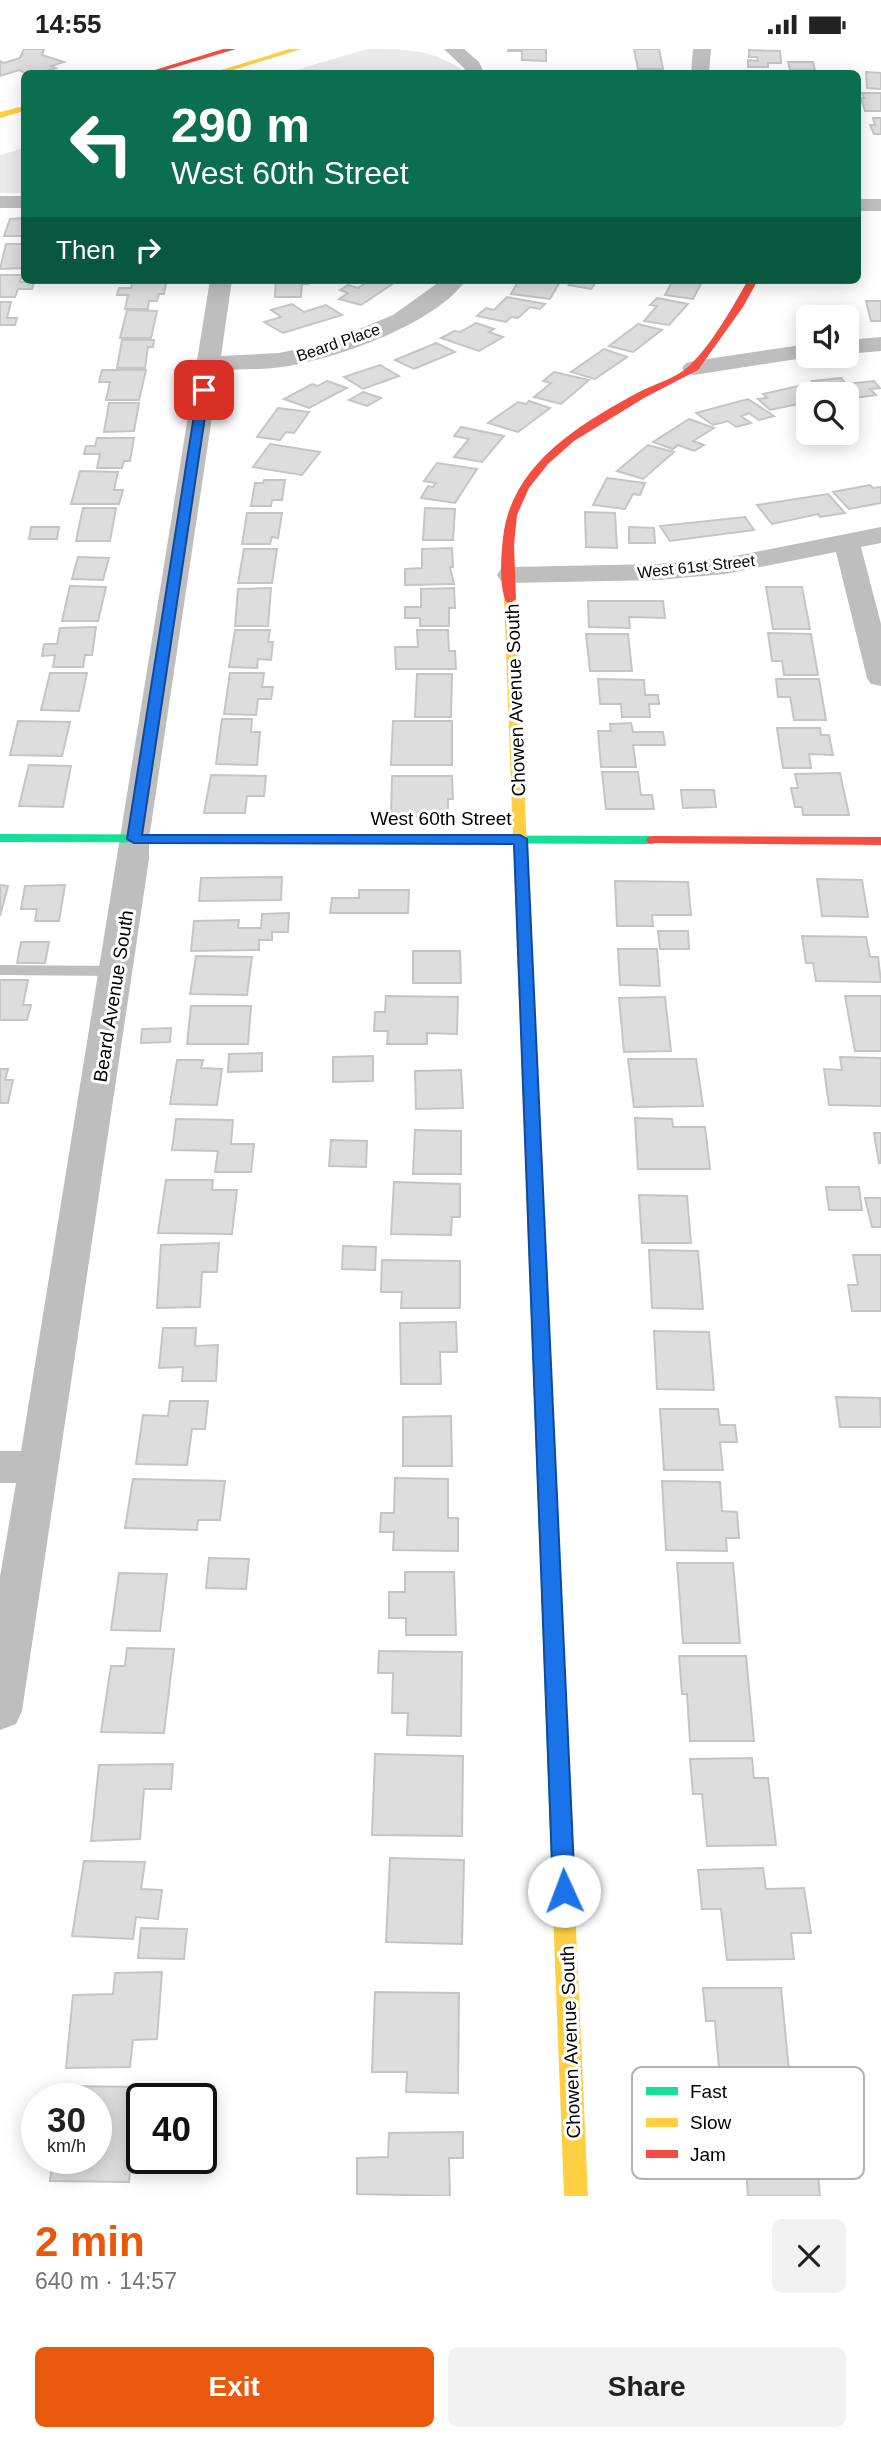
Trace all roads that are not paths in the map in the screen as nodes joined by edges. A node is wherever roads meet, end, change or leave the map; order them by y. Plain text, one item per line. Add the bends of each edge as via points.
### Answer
1 (232, 49) edge
2 (299, 49) edge
3 (453, 49) edge
4 (702, 49) edge
5 (159, 70) edge
6 (226, 70) edge
7 (474, 70) edge
8 (700, 70) edge
9 (21, 110) edge
10 (0, 115) edge
11 (0, 202) edge
12 (21, 202) edge
13 (861, 205) edge
14 (881, 205) edge
15 (219, 284) edge
16 (450, 284) edge
17 (751, 284) edge
18 (881, 344) edge
19 (859, 346) edge
20 (796, 353) edge
21 (208, 364) junction
22 (694, 368) junction
23 (881, 535) edge
24 (847, 543) junction
25 (510, 575) junction
26 (881, 678) edge
27 (0, 838) edge
28 (134, 839) junction
29 (520, 839) junction
30 (881, 841) edge
31 (0, 970) edge
32 (116, 971) junction
33 (19, 1467) edge
34 (0, 1711) edge
35 (576, 2196) edge

1 - 5 main road
2 - 6 main road
3 - 7 street
4 - 8 street
9 - 10 main road
11 - 12 street
13 - 14 street
15 - 21 street, Beard Avenue South
16 - 21 street, Beard Place via 419,308 340,345 290,359
17 - 22 main road, Chowen Avenue South
18 - 19 street
20 - 22 street
21 - 28 street, Beard Avenue South
22 - 25 main road, Chowen Avenue South via 570,439 544,462 524,487 511,515
23 - 24 street, West 61st Street
24 - 25 street, West 61st Street via 725,566
24 - 26 street
25 - 29 main road, Chowen Avenue South
27 - 28 main road, West 60th Street
28 - 29 main road, West 60th Street
28 - 32 street, Beard Avenue South
29 - 30 main road, West 60th Street
29 - 35 main road, Chowen Avenue South
31 - 32 lane
32 - 33 street, Beard Avenue South
33 - 34 street, Beard Avenue South

